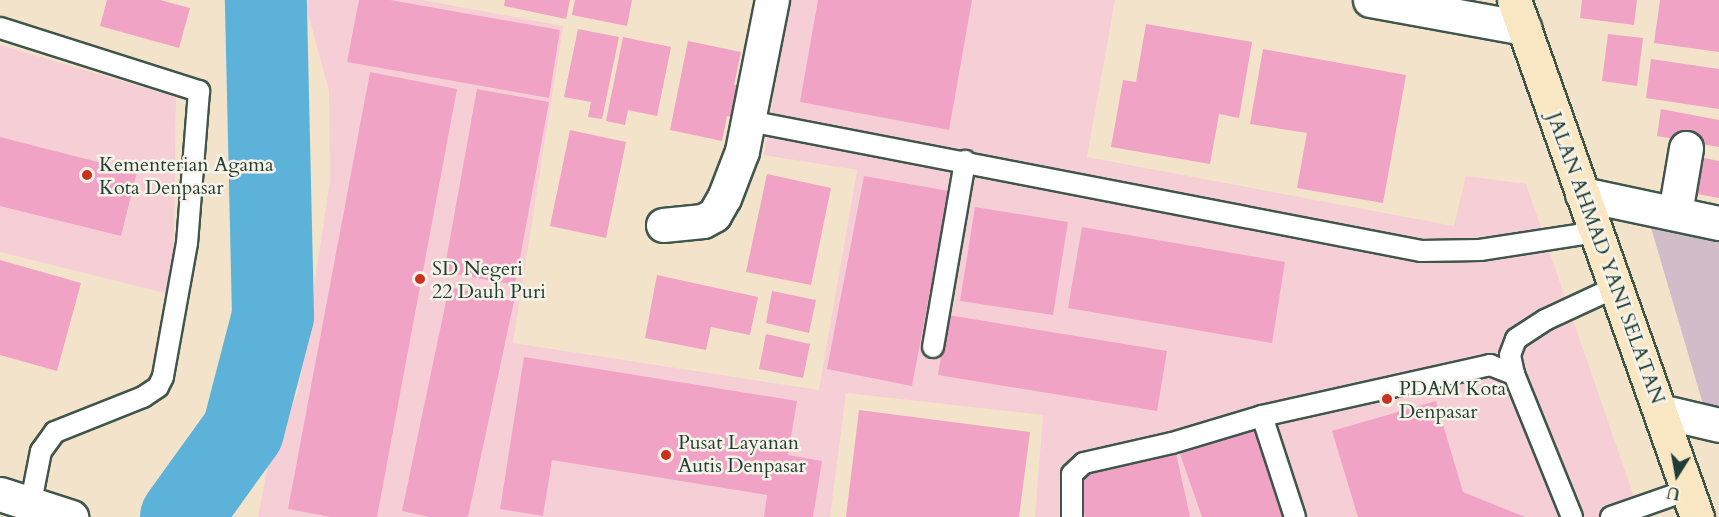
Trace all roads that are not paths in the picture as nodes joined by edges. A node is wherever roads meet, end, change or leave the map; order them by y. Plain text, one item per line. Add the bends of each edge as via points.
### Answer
1 (772, 0) edge
2 (1370, 0) edge
3 (1519, 14) edge
4 (0, 28) edge
5 (749, 121) junction
6 (1686, 148) dead end
7 (965, 161) junction
8 (1582, 194) junction
9 (1676, 213) junction
10 (1719, 223) edge
11 (663, 225) dead end
12 (1596, 232) junction
13 (1616, 287) junction
14 (933, 347) dead end
15 (1514, 374) junction
16 (1660, 411) junction
17 (1262, 416) junction
18 (1719, 425) edge
19 (0, 494) edge
20 (31, 502) junction
21 (1693, 503) edge
22 (71, 517) edge
23 (1072, 517) edge
24 (1295, 517) edge
25 (1572, 517) edge
26 (1611, 517) edge

1 - 5 street
2 - 3 street
3 - 8 main road, JALAN AHMAD YANI SELATAN
4 - 20 lane via 199,91 187,243 163,377 158,387 143,397 55,432 41,451
5 - 7 lane
5 - 11 street via 742,151 714,215 703,221
6 - 9 street
7 - 12 lane via 1421,251 1480,250
7 - 14 lane
8 - 9 street
8 - 12 main road, JALAN AHMAD YANI SELATAN
9 - 10 street
12 - 13 main road, JALAN AHMAD YANI SELATAN
13 - 15 lane via 1545,320 1516,339 1510,355
13 - 16 main road, JALAN AHMAD YANI SELATAN
15 - 17 lane via 1490,365
15 - 25 lane
16 - 18 street
16 - 21 main road, JALAN AHMAD YANI SELATAN
17 - 23 lane via 1078,466 1072,474
17 - 24 lane
19 - 20 street
20 - 22 street
21 - 26 lane

